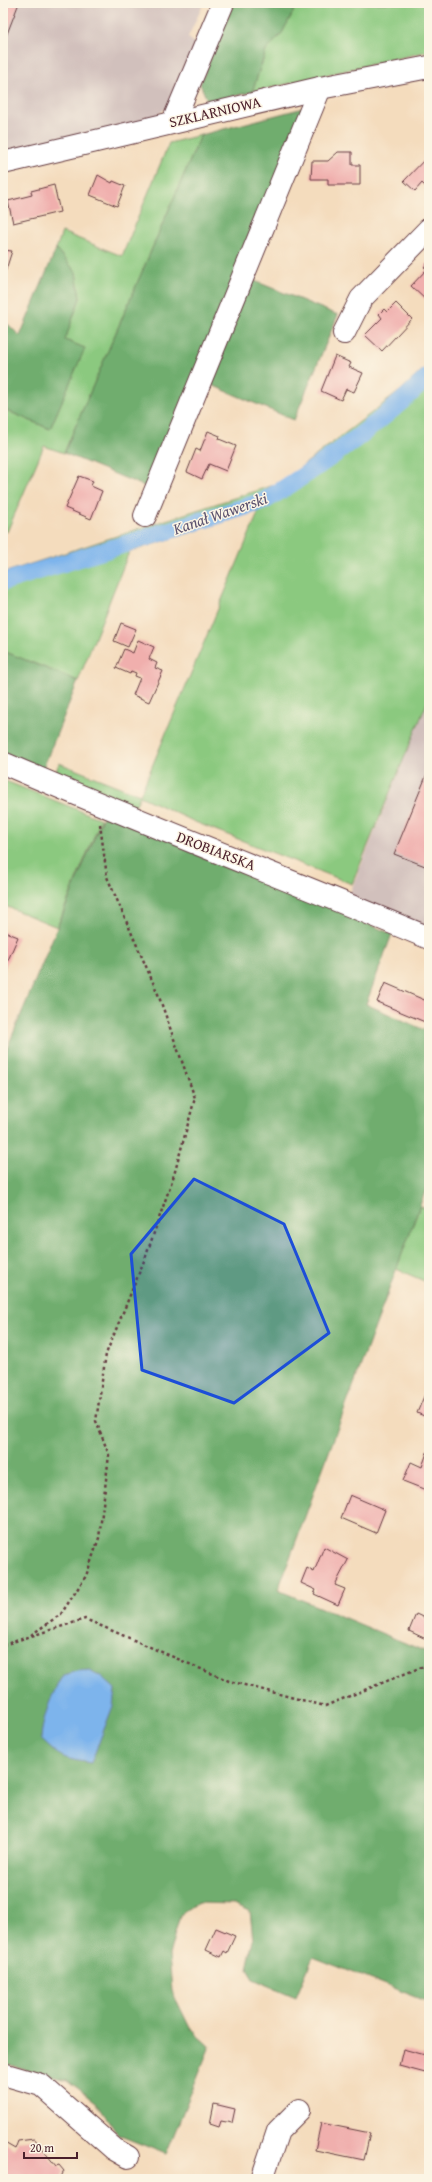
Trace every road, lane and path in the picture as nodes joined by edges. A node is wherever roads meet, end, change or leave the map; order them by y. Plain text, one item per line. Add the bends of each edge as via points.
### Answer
1 (223, 3) edge
2 (429, 67) edge
3 (320, 88) junction
4 (173, 122) junction
5 (3, 163) edge
6 (429, 229) edge
7 (344, 333) dead end
8 (145, 516) dead end
9 (3, 763) edge
10 (97, 804) junction
11 (429, 938) edge
12 (31, 1635) junction
13 (3, 1645) edge
14 (429, 1664) edge
15 (3, 2074) edge
16 (299, 2110) dead end
17 (128, 2157) dead end
18 (262, 2179) edge

1 - 4 street
2 - 3 street, SZKLARNIOWA
3 - 4 street, SZKLARNIOWA
3 - 8 street
4 - 5 street, SZKLARNIOWA
6 - 7 street via 361,299
9 - 10 street, DROBIARSKA
10 - 11 street, DROBIARSKA
10 - 12 path via 107,877 158,994 195,1098 174,1175 146,1256 106,1354 96,1421 109,1456 99,1538 86,1576 61,1614
12 - 13 path
12 - 14 path via 85,1619 229,1682 325,1706
15 - 17 street via 41,2085
16 - 18 street via 278,2131

